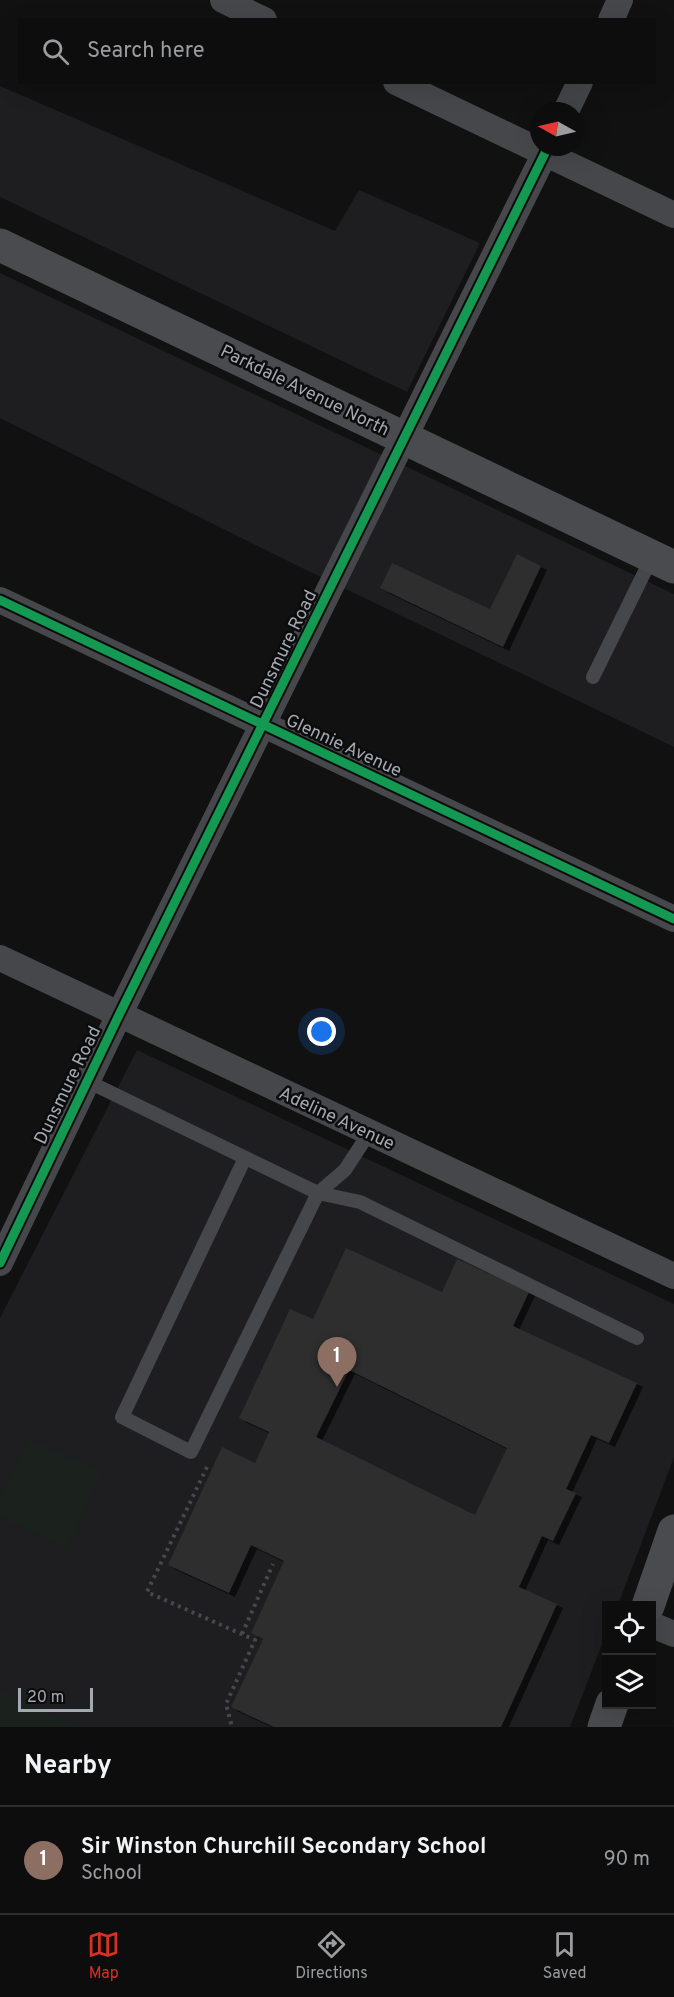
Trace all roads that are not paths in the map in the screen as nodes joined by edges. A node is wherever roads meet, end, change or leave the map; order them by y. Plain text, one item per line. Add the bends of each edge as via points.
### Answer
1 (223, 0) edge
2 (620, 0) edge
3 (260, 18) edge
4 (612, 18) edge
5 (400, 84) edge
6 (579, 84) edge
7 (570, 102) edge
8 (530, 142) edge
9 (544, 156) edge
10 (559, 156) edge
11 (674, 215) edge
12 (0, 245) edge
13 (405, 439) junction
14 (663, 562) edge
15 (0, 600) edge
16 (593, 677) dead end
17 (263, 725) junction
18 (674, 920) edge
19 (0, 958) edge
20 (118, 1015) junction
21 (87, 1081) junction
22 (369, 1133) junction
23 (245, 1158) junction
24 (318, 1193) junction
25 (0, 1263) edge
26 (674, 1276) edge
27 (637, 1338) dead end
28 (674, 1531) edge
29 (649, 1601) edge
30 (656, 1627) edge
31 (674, 1634) edge
32 (610, 1709) edge
33 (604, 1727) edge

1 - 3 street
2 - 4 street
5 - 8 street
6 - 7 street
9 - 13 street, Dunsmure Road
10 - 11 street
12 - 13 main road, Parkdale Avenue North
13 - 14 main road, Parkdale Avenue North
13 - 17 street, Dunsmure Road
14 - 16 lane
15 - 17 street, Glennie Avenue
17 - 18 street, Glennie Avenue
17 - 20 street, Dunsmure Road
19 - 20 street, Adeline Avenue
20 - 21 street, Dunsmure Road
20 - 22 street, Adeline Avenue
21 - 23 lane
21 - 25 street, Dunsmure Road
22 - 24 lane via 345,1170
22 - 26 street, Adeline Avenue
23 - 24 lane
23 - 24 lane via 122,1417 191,1452
24 - 27 lane via 360,1202
28 - 29 main road
30 - 31 street
32 - 33 main road

